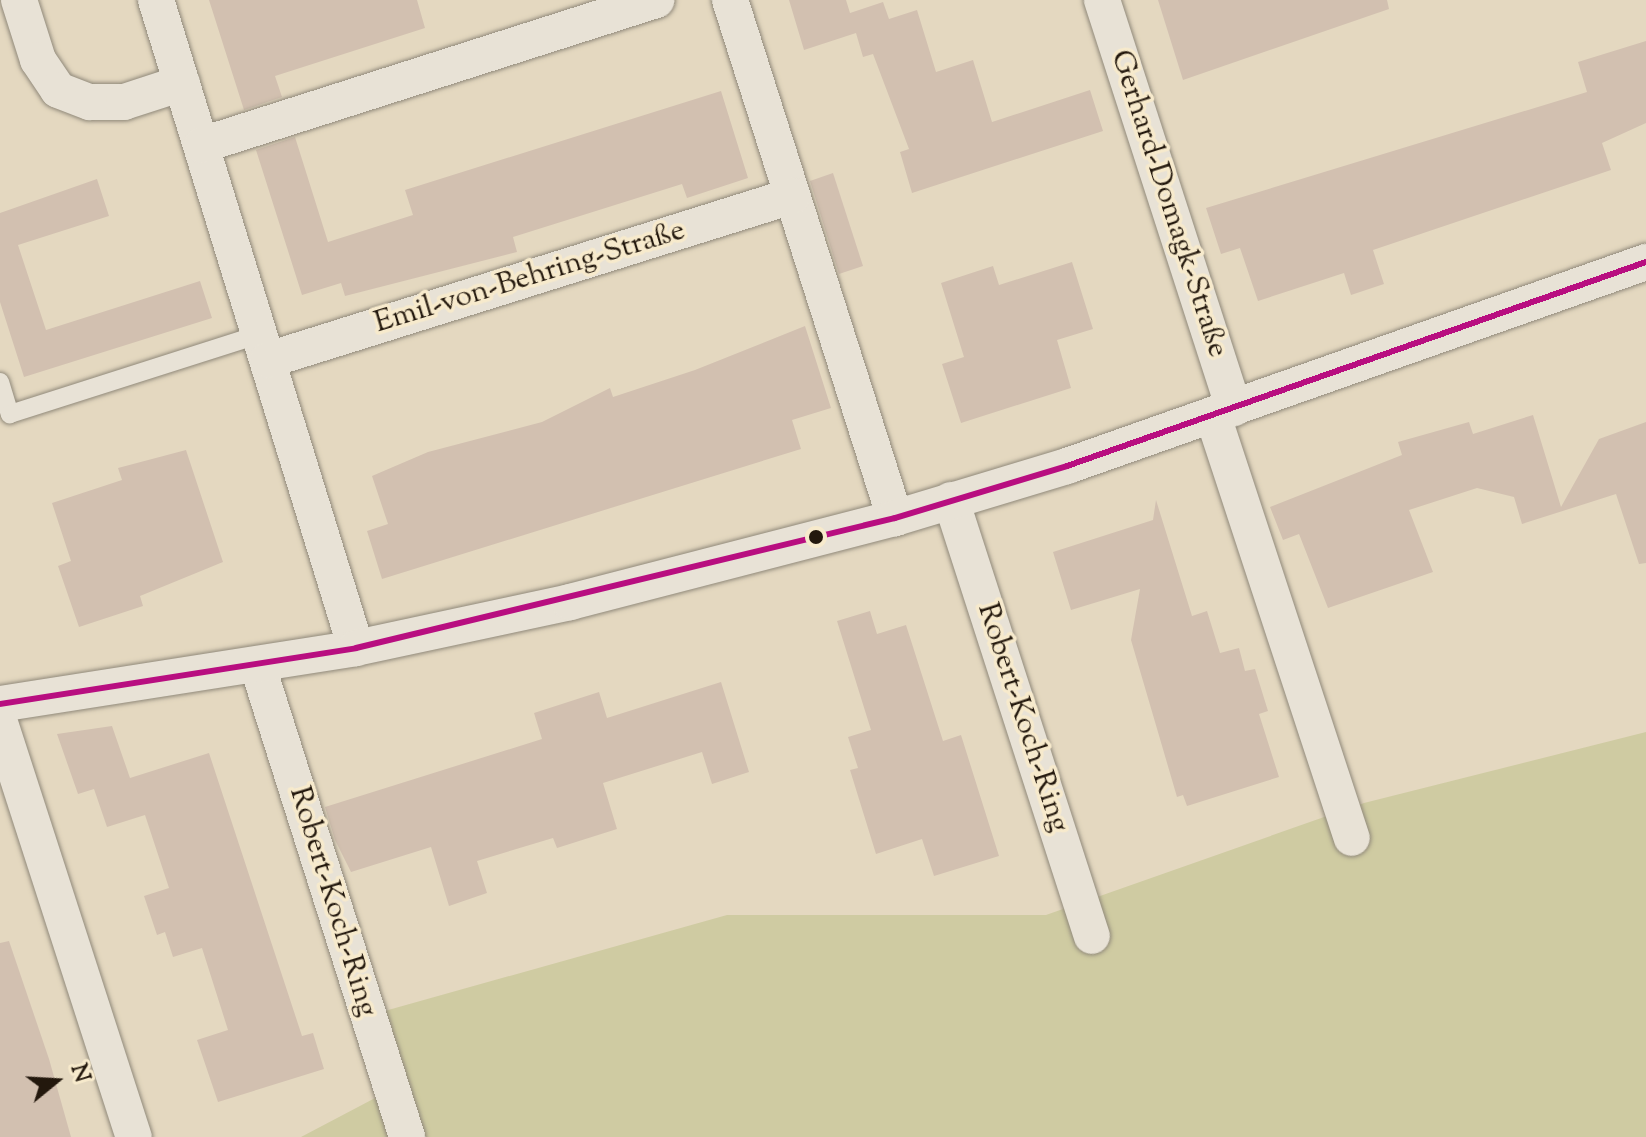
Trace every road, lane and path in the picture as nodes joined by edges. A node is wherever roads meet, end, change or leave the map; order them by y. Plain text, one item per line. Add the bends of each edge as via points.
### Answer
1 (19, 0) edge
2 (156, 0) edge
3 (656, 0) edge
4 (730, 0) edge
5 (1102, 0) edge
6 (182, 83) junction
7 (202, 145) junction
8 (792, 196) junction
9 (1646, 262) edge
10 (264, 347) junction
11 (0, 382) edge
12 (1224, 412) junction
13 (951, 500) junction
14 (895, 518) junction
15 (356, 648) junction
16 (258, 667) junction
17 (2, 702) edge
18 (1352, 838) dead end
19 (1092, 936) dead end
20 (134, 1137) edge
21 (407, 1137) edge

1 - 6 street via 38,60 58,90 90,102 124,102
2 - 6 street
3 - 7 street
4 - 8 street
5 - 12 street, Gerhard-Domagk-Straße
6 - 7 street
7 - 10 street
8 - 10 street, Emil-von-Behring-Straße
8 - 14 street
9 - 12 street
10 - 11 lane via 10,414
10 - 15 street
12 - 13 street
12 - 18 street
13 - 14 street
13 - 19 street, Robert-Koch-Ring
14 - 15 street via 570,602
15 - 16 street
16 - 17 street
16 - 21 street, Robert-Koch-Ring
17 - 20 street

